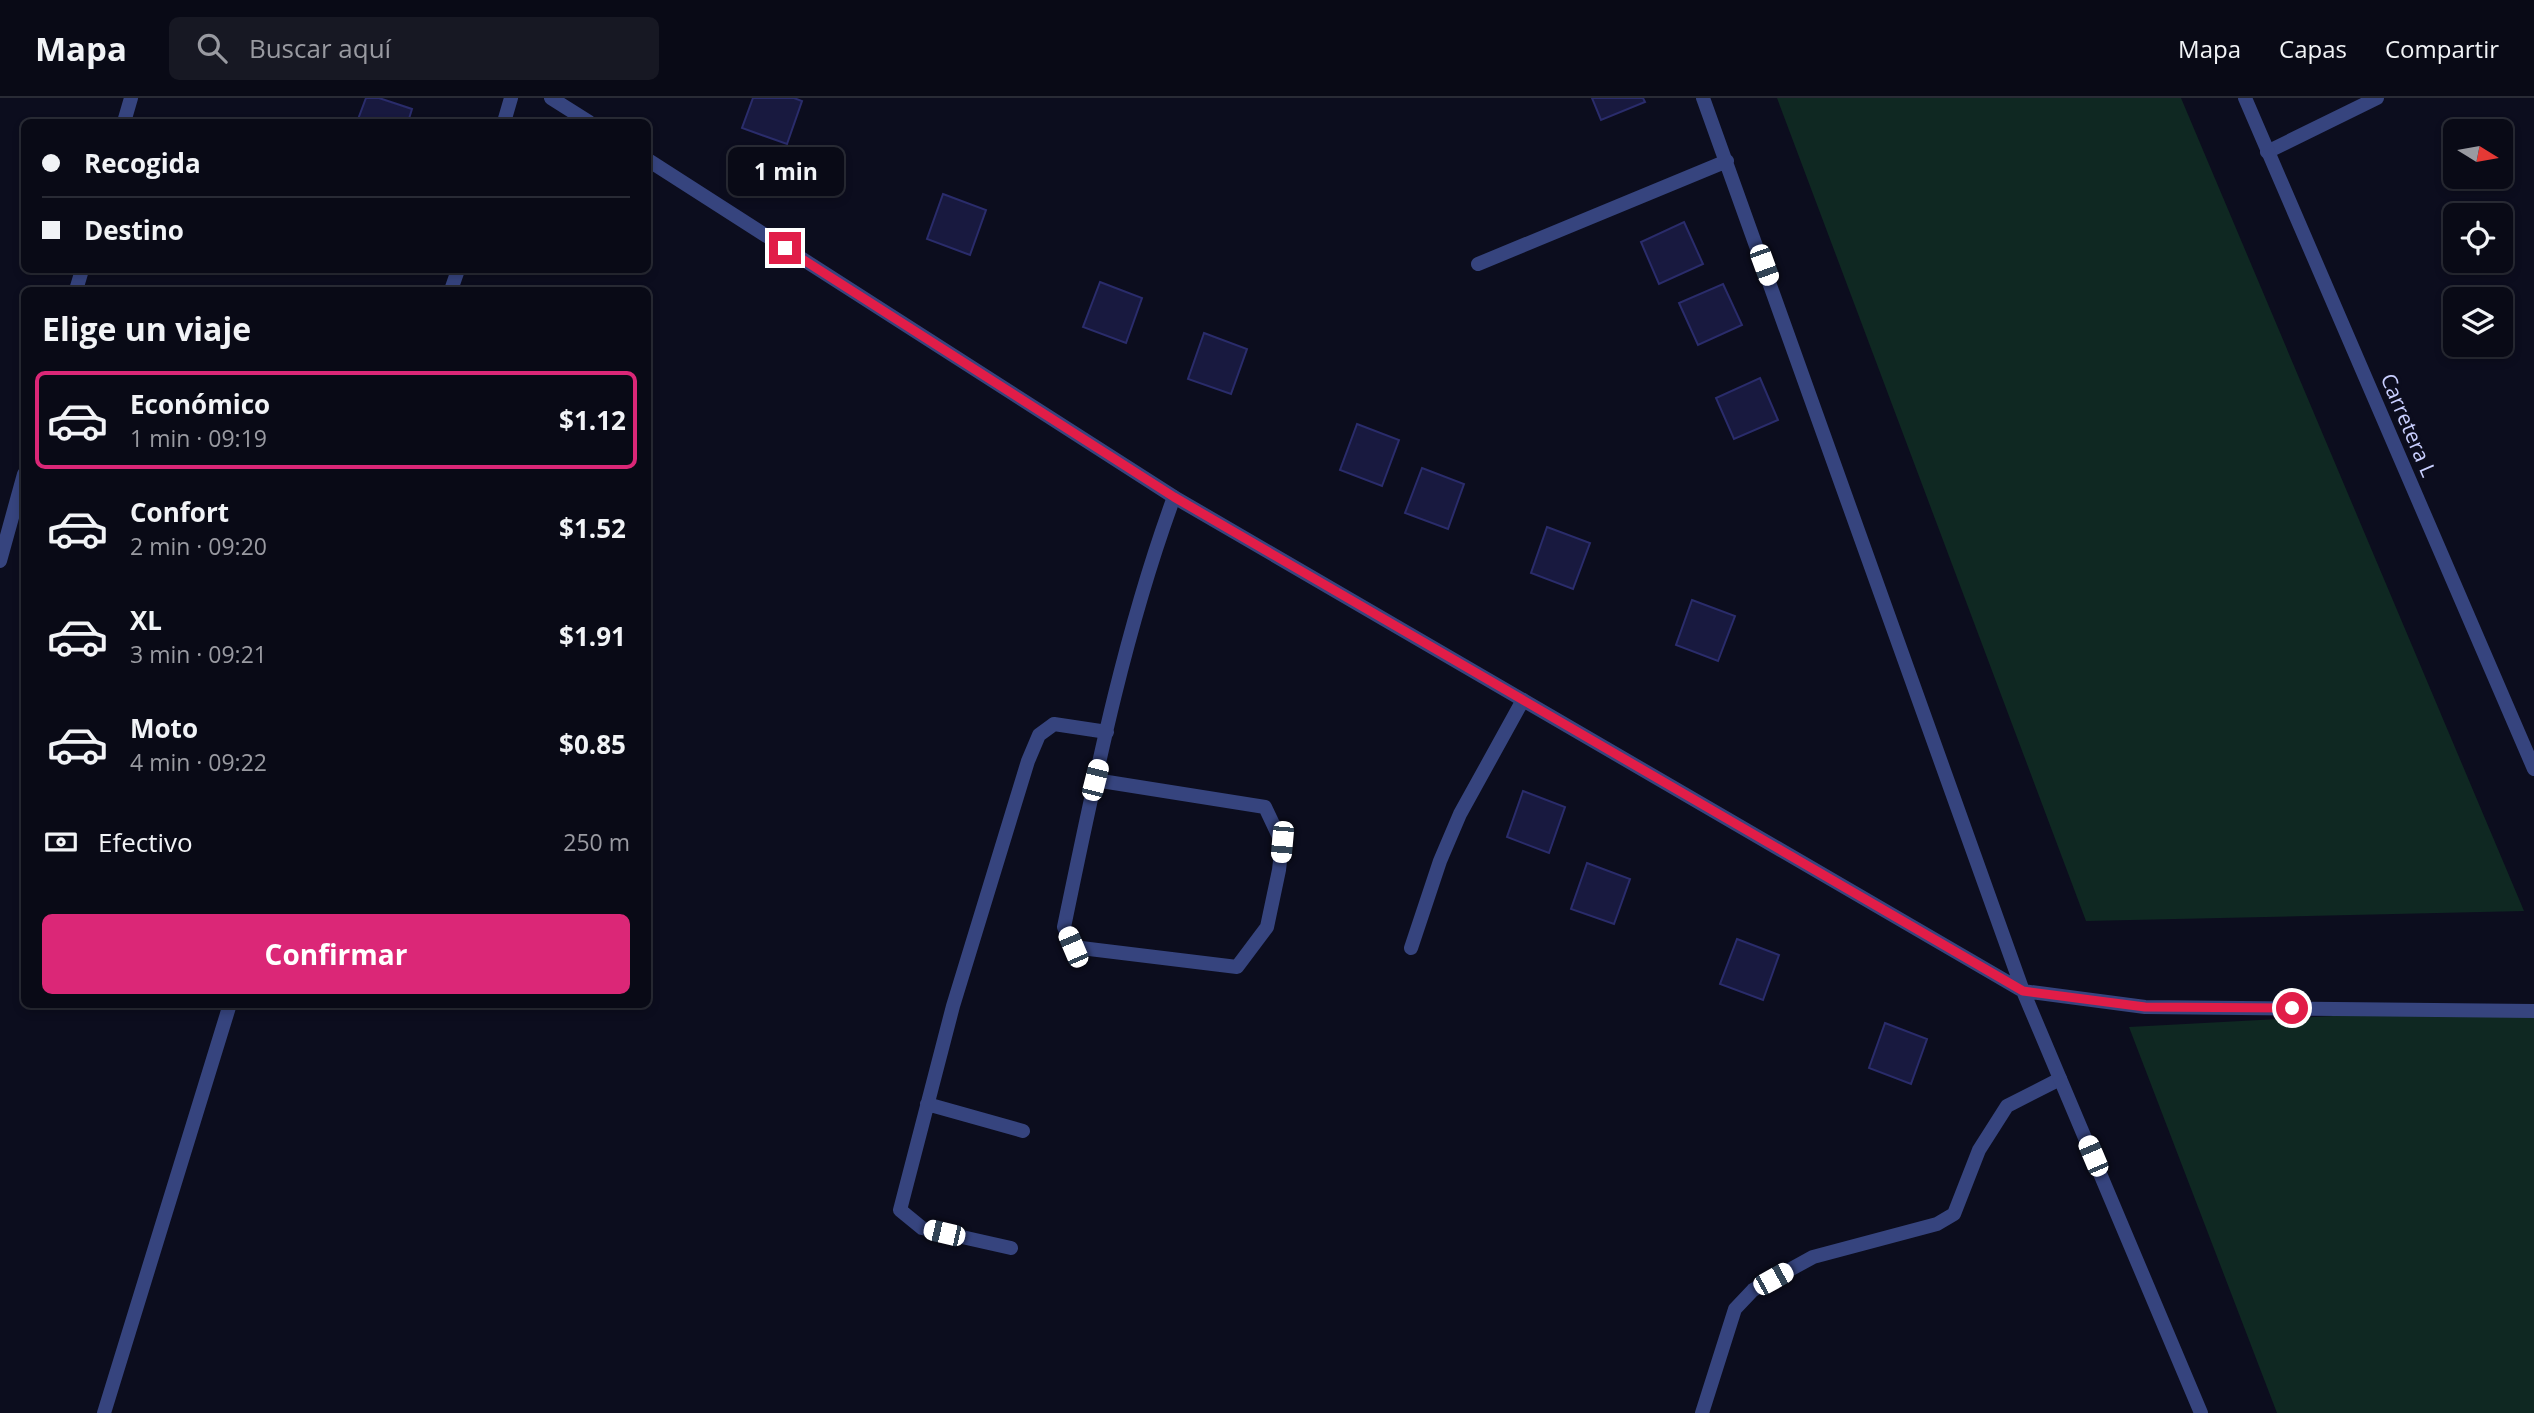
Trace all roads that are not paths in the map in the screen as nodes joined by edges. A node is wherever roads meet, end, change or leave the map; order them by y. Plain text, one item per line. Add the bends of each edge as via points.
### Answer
1 (131, 98) edge
2 (511, 98) edge
3 (551, 98) edge
4 (1703, 98) edge
5 (2245, 98) edge
6 (2377, 98) edge
7 (125, 119) edge
8 (504, 119) edge
9 (584, 119) edge
10 (2267, 152) junction
11 (1727, 161) junction
12 (651, 162) edge
13 (1478, 264) dead end
14 (21, 485) edge
15 (1174, 497) junction
16 (0, 561) edge
17 (1523, 700) junction
18 (1107, 732) junction
19 (2534, 769) edge
20 (1095, 780) junction
21 (1411, 948) dead end
22 (2023, 991) junction
23 (229, 1008) edge
24 (2534, 1011) edge
25 (2060, 1079) junction
26 (927, 1104) junction
27 (1023, 1131) dead end
28 (1011, 1248) dead end
29 (104, 1413) edge
30 (1702, 1413) edge
31 (2201, 1413) edge

1 - 7 street
2 - 8 street
3 - 9 street
4 - 11 street
5 - 10 street, Carretera L
6 - 10 street
10 - 19 street, Carretera L
11 - 13 street
11 - 22 street
12 - 15 street
14 - 16 street
15 - 17 street
15 - 18 street via 1151,559
17 - 21 street via 1461,814
17 - 22 street
18 - 20 street
18 - 26 street via 1054,724 1039,735 953,1006
20 - 20 street via 1265,807 1282,842 1279,870 1268,927 1237,967 1073,947 1064,927
22 - 24 street via 2145,1007
22 - 25 street
23 - 29 street
25 - 30 street via 2007,1107 1979,1150 1954,1214 1937,1224 1813,1257 1754,1290 1735,1310
25 - 31 street
26 - 27 street
26 - 28 street via 900,1210 922,1228

